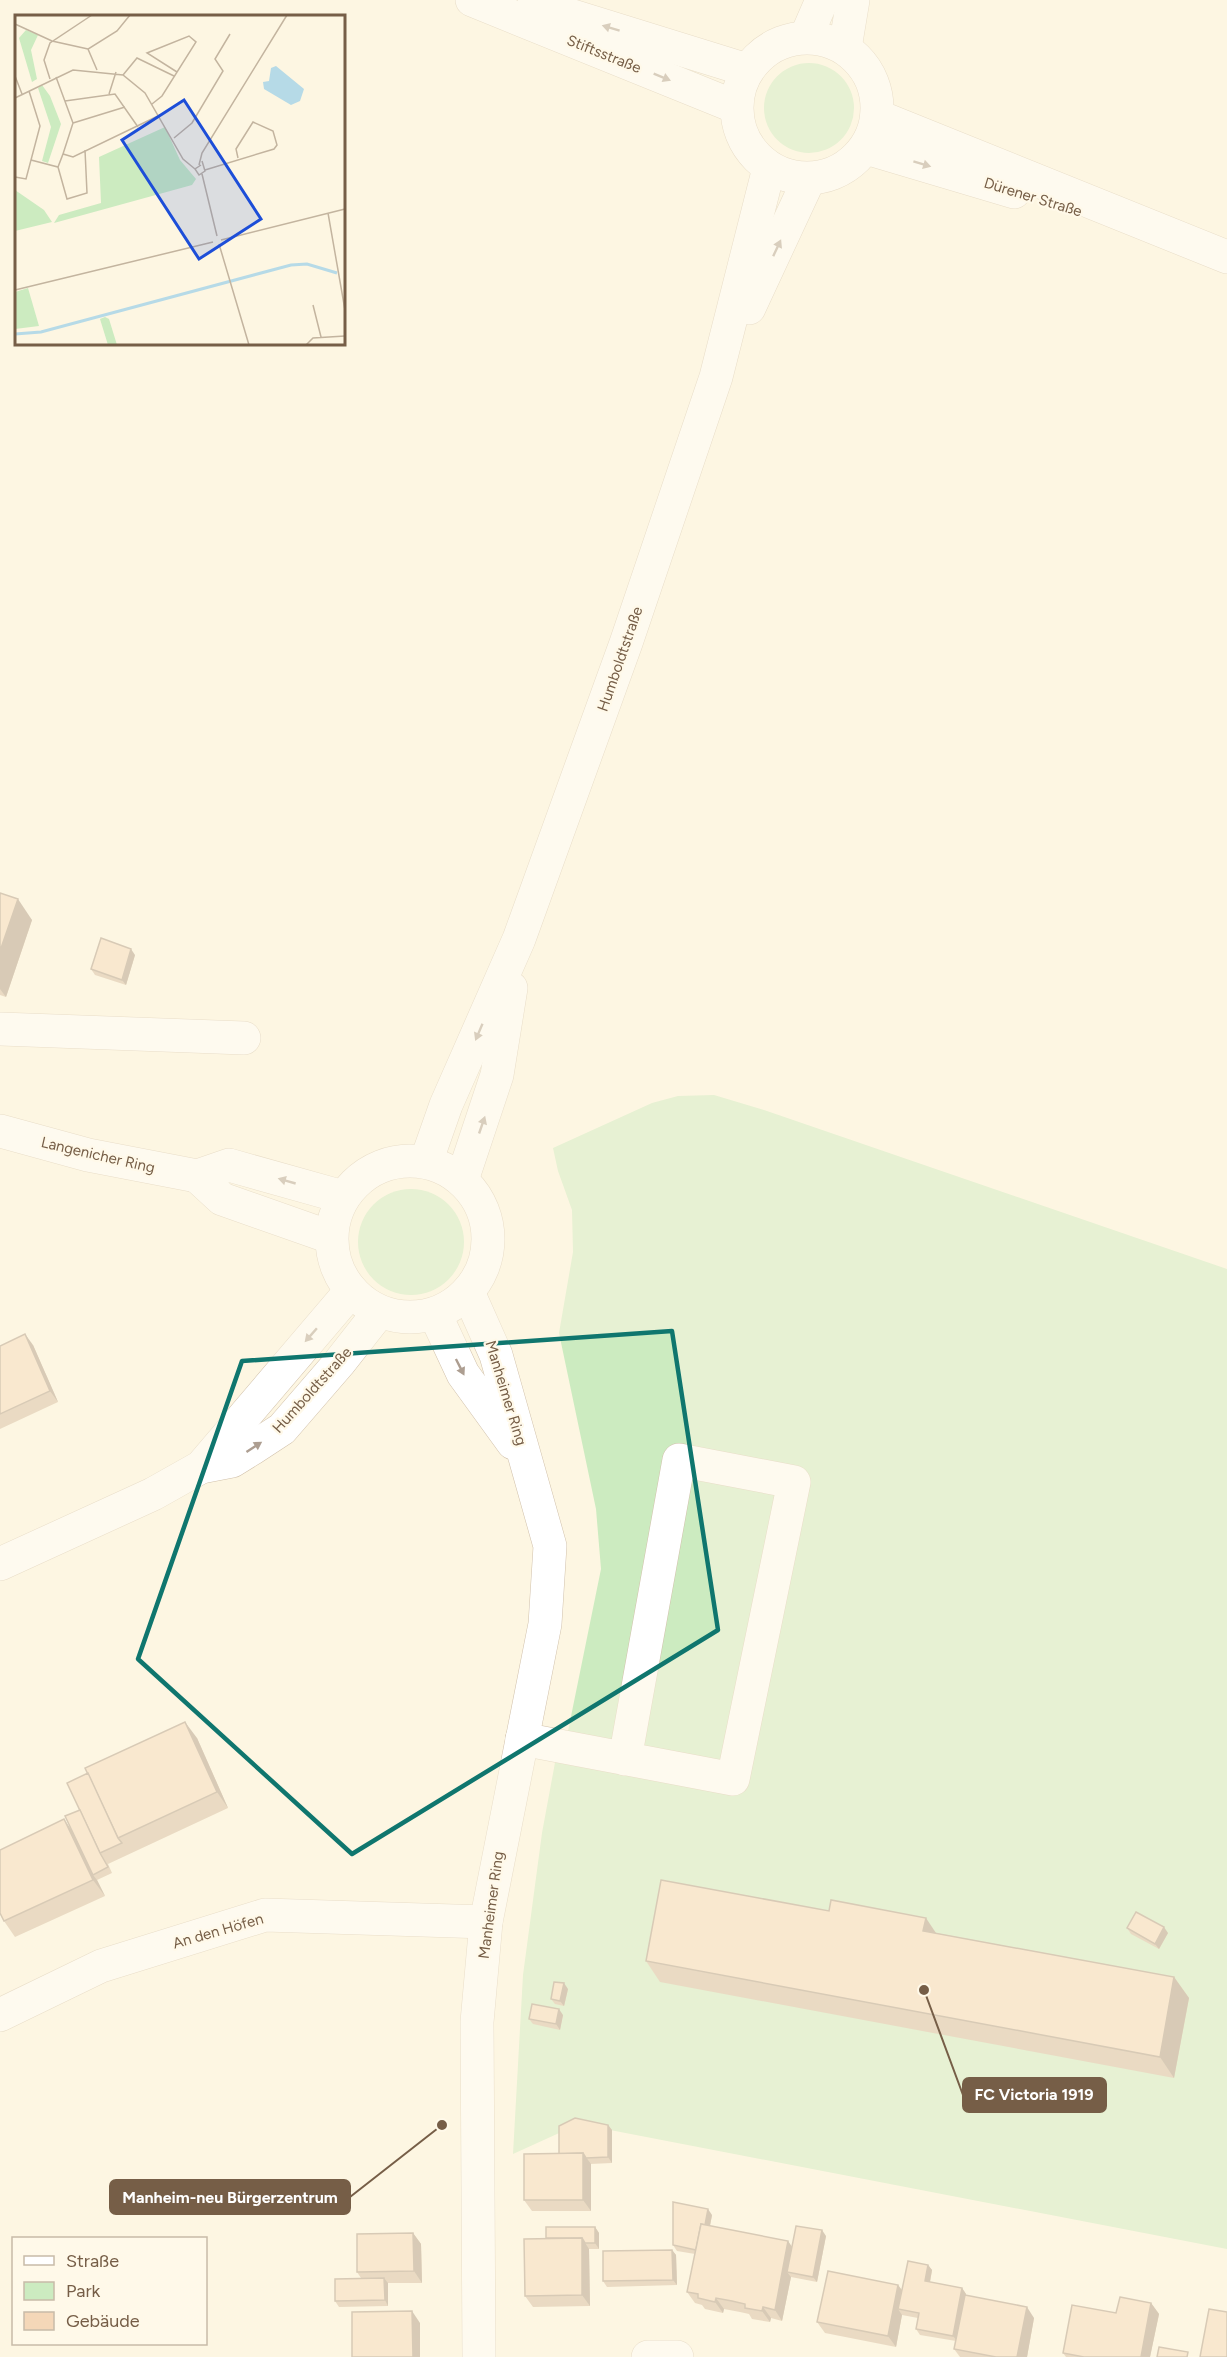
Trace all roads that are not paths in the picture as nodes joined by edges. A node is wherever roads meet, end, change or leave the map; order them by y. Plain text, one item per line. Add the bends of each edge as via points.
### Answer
1 (472, 0) edge
2 (520, 0) edge
3 (822, 0) edge
4 (853, 0) edge
5 (806, 37) junction
6 (845, 48) junction
7 (747, 70) junction
8 (736, 107) junction
9 (877, 116) junction
10 (866, 148) junction
11 (769, 168) junction
12 (809, 179) junction
13 (1214, 252) edge
14 (716, 377) junction
15 (519, 939) junction
16 (0, 1030) edge
17 (244, 1038) dead end
18 (0, 1131) edge
19 (426, 1162) junction
20 (197, 1176) junction
21 (462, 1180) junction
22 (343, 1197) junction
23 (330, 1237) junction
24 (350, 1292) junction
25 (468, 1292) junction
26 (379, 1312) junction
27 (435, 1314) junction
28 (527, 1461) junction
29 (201, 1467) junction
30 (0, 1564) edge
31 (522, 1739) junction
32 (626, 1759) junction
33 (486, 1922) junction
34 (0, 2015) edge
35 (479, 2357) edge
36 (648, 2357) edge
37 (677, 2357) edge

1 -> 8 street, Stiftsstraße
7 -> 2 street, Stiftsstraße
3 - 5 street
4 - 6 street
5 - 6 street
5 - 7 street via 772,46
6 - 9 street via 871,77 877,96
7 - 8 street
8 - 11 street via 745,142
9 - 10 street
9 - 13 street, Dürener Straße
10 - 12 street via 851,164 831,175
10 -> 13 street, Dürener Straße
11 - 12 street
11 - 14 street, Humboldtstraße
14 -> 12 street, Humboldtstraße
14 - 15 street, Humboldtstraße
15 -> 19 street, Humboldtstraße via 446,1105
21 -> 15 street, Humboldtstraße via 497,1075
16 - 17 street
18 - 20 street, Langenicher Ring via 88,1155
19 - 21 street
19 - 22 street via 402,1161 379,1166 358,1179
22 -> 20 street, Langenicher Ring via 229,1165
20 - 23 street via 222,1199
21 - 25 street via 478,1199 487,1222 489,1247 482,1271
22 - 23 street
23 - 24 street via 332,1257
24 - 26 street
24 -> 29 street, Humboldtstraße
25 - 27 street via 453,1306
25 - 28 street, Manheimer Ring via 496,1355
26 - 27 street via 407,1318
29 -> 26 street, Humboldtstraße via 232,1461 282,1429
27 -> 28 street, Manheimer Ring via 463,1374
28 - 31 street, Manheimer Ring via 550,1546 545,1624
29 - 30 street, Humboldtstraße via 153,1494
31 - 32 street
31 - 33 street, Manheimer Ring
32 - 32 street via 733,1779 794,1482 680,1460
33 - 34 street, An den Höfen via 266,1915 101,1966
33 - 35 street, Manheimer Ring via 477,2022
36 - 37 street

